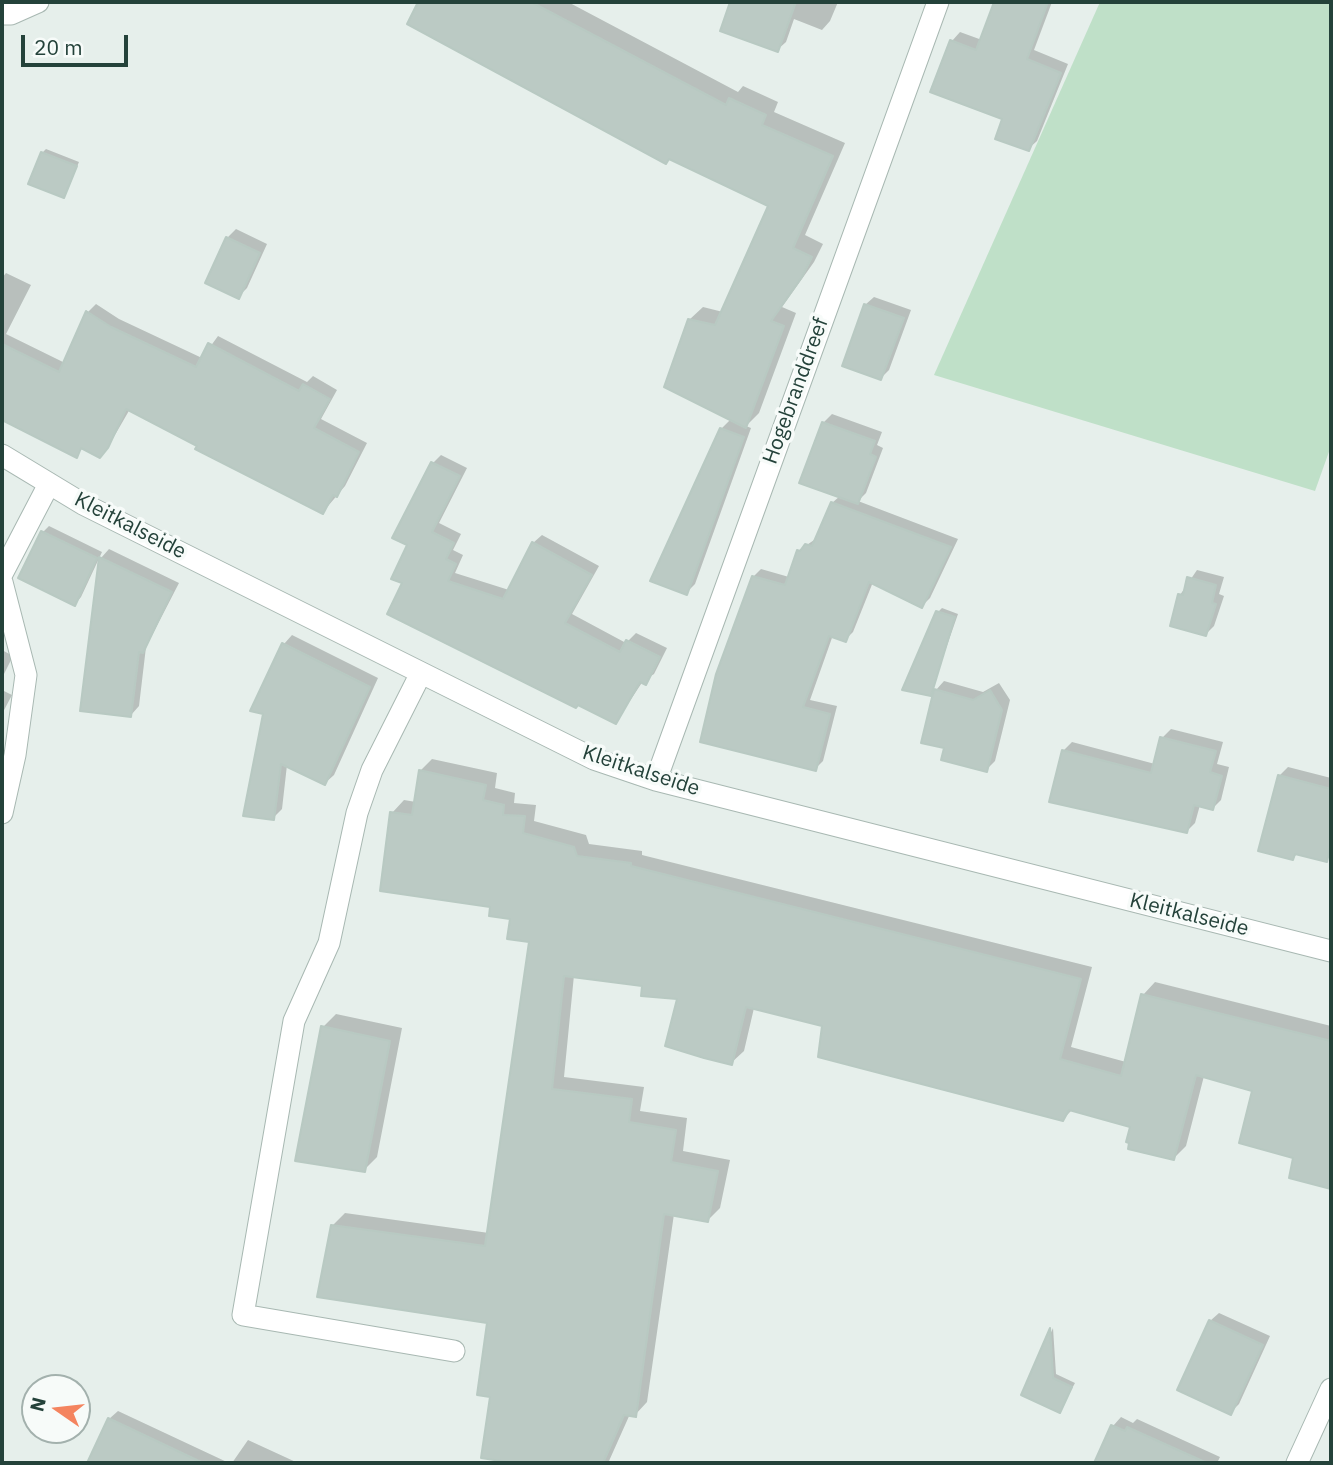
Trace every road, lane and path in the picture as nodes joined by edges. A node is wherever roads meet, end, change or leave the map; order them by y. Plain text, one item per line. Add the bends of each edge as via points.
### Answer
1 (38, 2) edge
2 (938, 2) edge
3 (2, 14) edge
4 (2, 455) edge
5 (49, 484) junction
6 (2, 574) edge
7 (2, 582) edge
8 (421, 673) junction
9 (656, 780) junction
10 (2, 813) edge
11 (1331, 951) edge
12 (454, 1351) dead end
13 (1331, 1389) edge
14 (1297, 1463) edge

1 - 3 street
2 - 9 street, Hogebranddreef
4 - 5 street, Kleitkalseide
5 - 6 street
5 - 8 street, Kleitkalseide
7 - 10 street via 26,675
8 - 9 street, Kleitkalseide via 594,759
8 - 12 street via 372,770 357,813 329,943 294,1021 243,1315
9 - 11 street, Kleitkalseide
13 - 14 street

